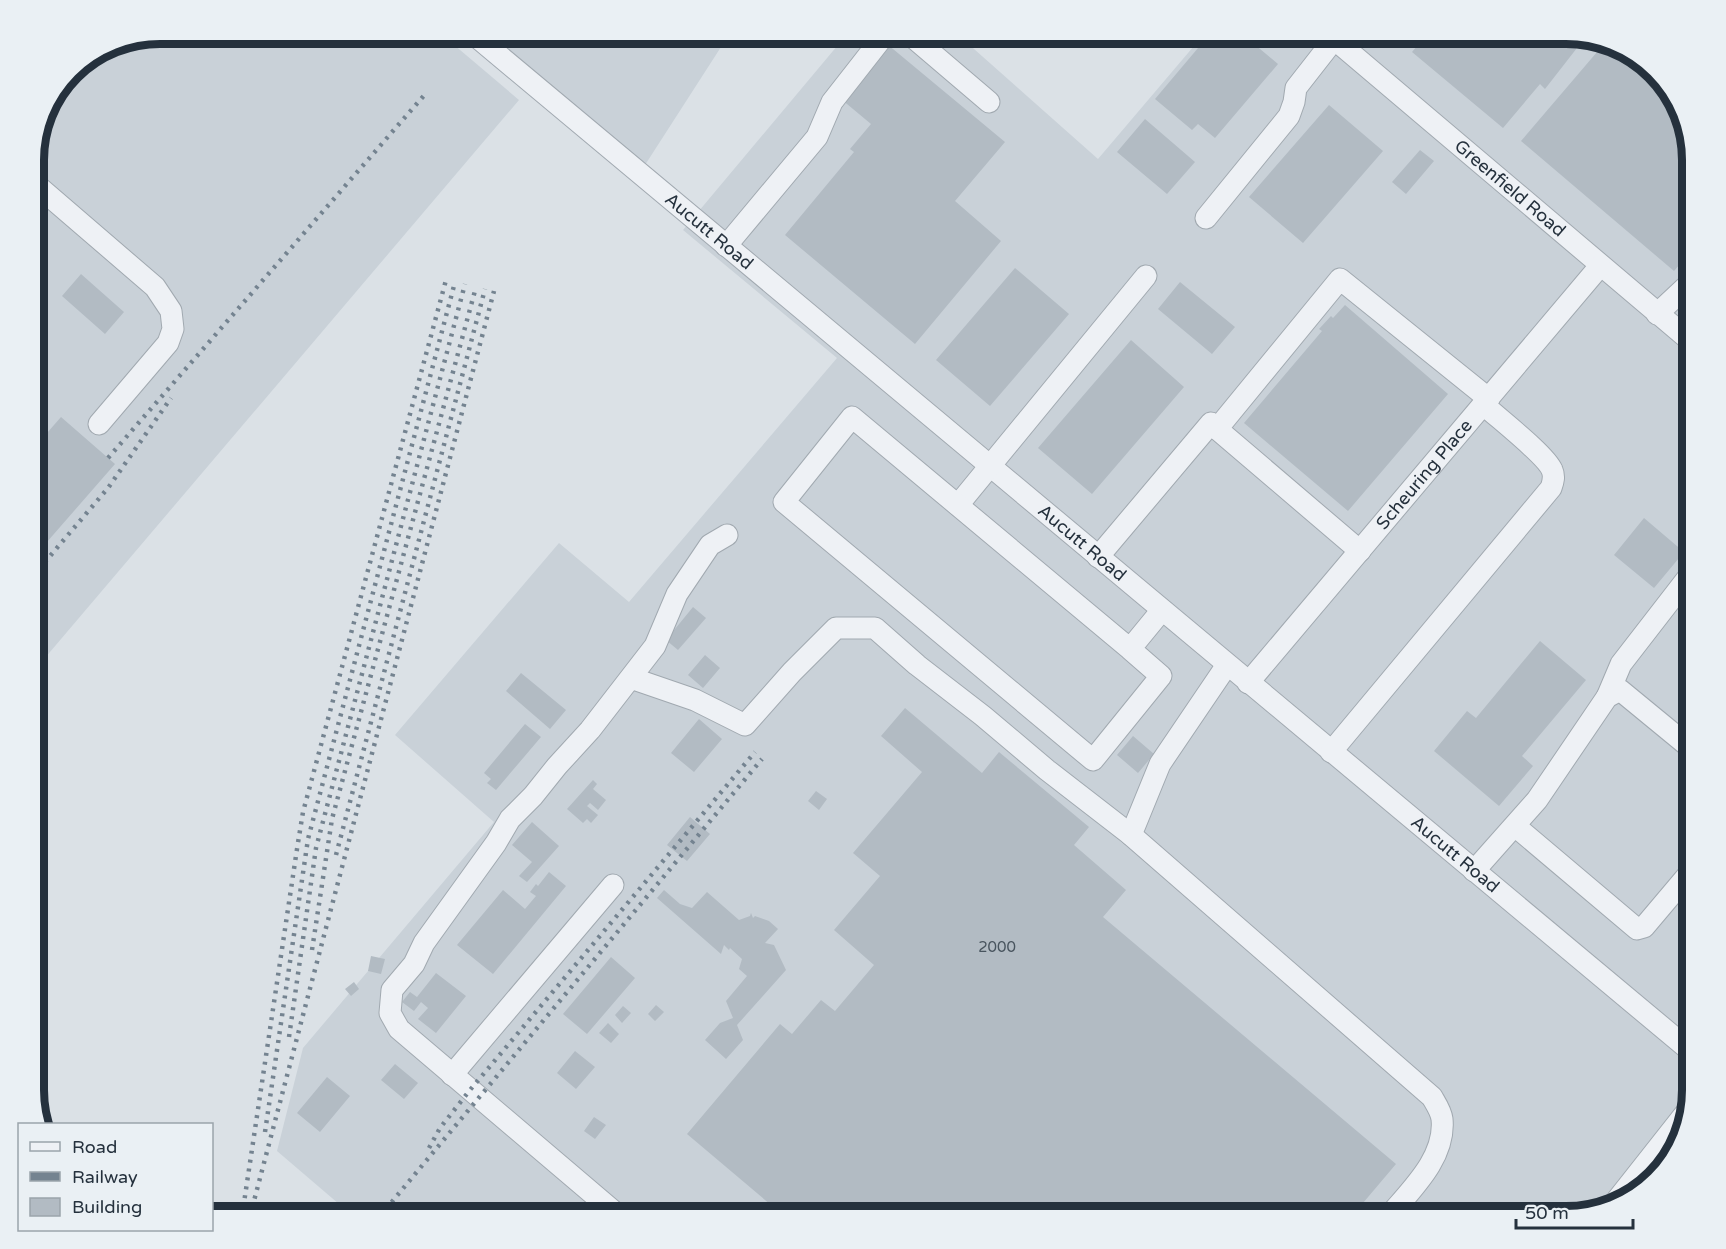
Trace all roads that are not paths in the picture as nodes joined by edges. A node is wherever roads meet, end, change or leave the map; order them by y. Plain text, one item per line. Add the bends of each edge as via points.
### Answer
1 (485, 44) edge
2 (877, 44) edge
3 (922, 44) edge
4 (1328, 44) edge
5 (1344, 44) edge
6 (988, 102) dead end
7 (44, 191) edge
8 (1206, 218) dead end
9 (726, 246) junction
10 (1600, 266) junction
11 (1146, 276) dead end
12 (1682, 291) edge
13 (1657, 314) junction
14 (1682, 334) edge
15 (1486, 402) junction
16 (99, 424) dead end
17 (1217, 429) junction
18 (990, 466) junction
19 (958, 505) junction
20 (727, 535) dead end
21 (1360, 551) junction
22 (1098, 557) junction
23 (1682, 585) edge
24 (1162, 610) junction
25 (1130, 649) junction
26 (1227, 665) junction
27 (631, 678) junction
28 (1248, 683) junction
29 (1608, 697) junction
30 (1682, 741) edge
31 (1331, 752) junction
32 (1515, 825) junction
33 (1131, 835) junction
34 (1474, 871) junction
35 (1682, 882) edge
36 (613, 885) dead end
37 (1682, 1041) edge
38 (452, 1075) junction
39 (1676, 1128) edge
40 (1647, 1172) edge
41 (607, 1206) edge
42 (1397, 1206) edge

1 - 9 street, Aucutt Road
2 - 9 street via 832,102 817,137
3 - 6 street
4 - 8 street via 1296,88 1289,116
5 - 10 street, Greenfield Road
7 - 16 street via 155,287 171,311 173,329 168,343
9 - 18 street, Aucutt Road
10 - 13 street, Greenfield Road
10 - 15 street, Scheuring Place
11 - 18 street
12 - 13 street
13 - 14 street, Greenfield Road
15 - 17 street via 1340,279
15 - 21 street, Scheuring Place
15 - 31 street via 1546,460 1553,472 1551,488
17 - 21 street
17 - 22 street via 1211,423
18 - 19 street
18 - 22 street, Aucutt Road
19 - 25 street
19 - 25 street via 852,417 784,502 1093,760 1161,676
20 - 27 street via 710,545 676,594 655,646
21 - 28 street, Scheuring Place
22 - 24 street, Aucutt Road
23 - 29 street via 1622,664
24 - 25 street
24 - 26 street, Aucutt Road
26 - 28 street, Aucutt Road
26 - 33 street via 1160,764
27 - 33 street via 695,700 745,725 836,628 875,628 917,666
27 - 38 street via 510,819 414,964 392,990 390,1013 399,1029
28 - 31 street, Aucutt Road
29 - 30 street via 1620,690
29 - 32 street via 1537,801
31 - 34 street, Aucutt Road
32 - 34 street
32 - 35 street via 1638,928 1644,927
33 - 42 street via 1432,1097 1442,1116 1441,1141 1425,1173
34 - 37 street, Aucutt Road
36 - 38 street
38 - 41 street
39 - 40 street

